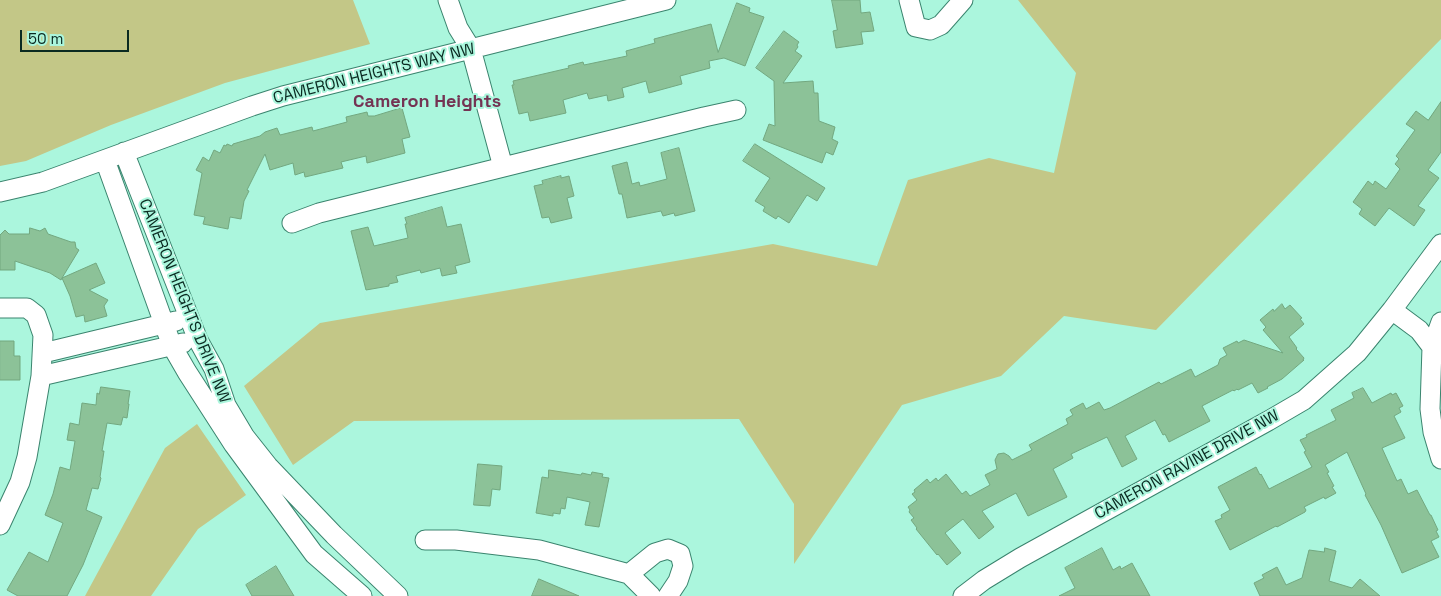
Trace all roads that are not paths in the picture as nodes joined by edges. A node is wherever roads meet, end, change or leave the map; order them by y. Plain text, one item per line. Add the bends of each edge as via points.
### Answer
1 (448, 0) edge
2 (666, 0) edge
3 (909, 0) edge
4 (963, 0) edge
5 (471, 50) junction
6 (736, 110) dead end
7 (124, 152) junction
8 (104, 160) junction
9 (503, 167) junction
10 (0, 192) edge
11 (292, 223) dead end
12 (1441, 244) edge
13 (0, 308) edge
14 (1392, 310) junction
15 (189, 318) junction
16 (1441, 322) edge
17 (165, 324) junction
18 (198, 340) junction
19 (172, 346) junction
20 (1432, 346) junction
21 (43, 353) junction
22 (41, 376) junction
23 (218, 407) junction
24 (1441, 459) edge
25 (262, 472) junction
26 (1, 519) edge
27 (425, 540) dead end
28 (629, 574) junction
29 (362, 596) edge
30 (398, 596) edge
31 (651, 596) edge
32 (668, 596) edge
33 (963, 596) edge

1 - 5 street via 458,28
2 - 5 street, CAMERON HEIGHTS WAY NW
3 - 4 street via 916,27 930,30 940,25
5 - 7 street, CAMERON HEIGHTS WAY NW via 284,96
5 - 9 street
6 - 9 street
7 - 8 street, CAMERON HEIGHTS WAY NW
7 - 15 street, CAMERON HEIGHTS DRIVE NW
8 - 10 street, CAMERON HEIGHTS WAY NW via 44,182
8 - 17 street, CAMERON HEIGHTS DRIVE NW
9 - 11 street via 319,213
12 - 14 street, CAMERON RAVINE DRIVE NW
13 - 21 street via 27,308 36,314 43,335
14 - 20 street via 1419,330
14 - 33 street, CAMERON RAVINE DRIVE NW via 1357,353 1304,400 1020,558
15 - 17 street
15 - 18 street, CAMERON HEIGHTS DRIVE NW
16 - 20 street
17 - 19 street, CAMERON HEIGHTS DRIVE NW
17 - 21 street
18 - 19 street
18 - 23 street, CAMERON HEIGHTS DRIVE NW via 214,369
19 - 22 street
19 - 23 street, CAMERON HEIGHTS DRIVE NW
20 - 24 street via 1430,409
21 - 22 street
22 - 26 street via 27,457 20,482
23 - 25 street, CAMERON HEIGHTS DRIVE NW
25 - 29 street, CAMERON HEIGHTS DRIVE NW via 314,554
25 - 30 street, CAMERON HEIGHTS DRIVE NW
27 - 28 street via 456,540 539,550
28 - 31 street
28 - 32 street via 655,553 668,549 680,554 683,566

